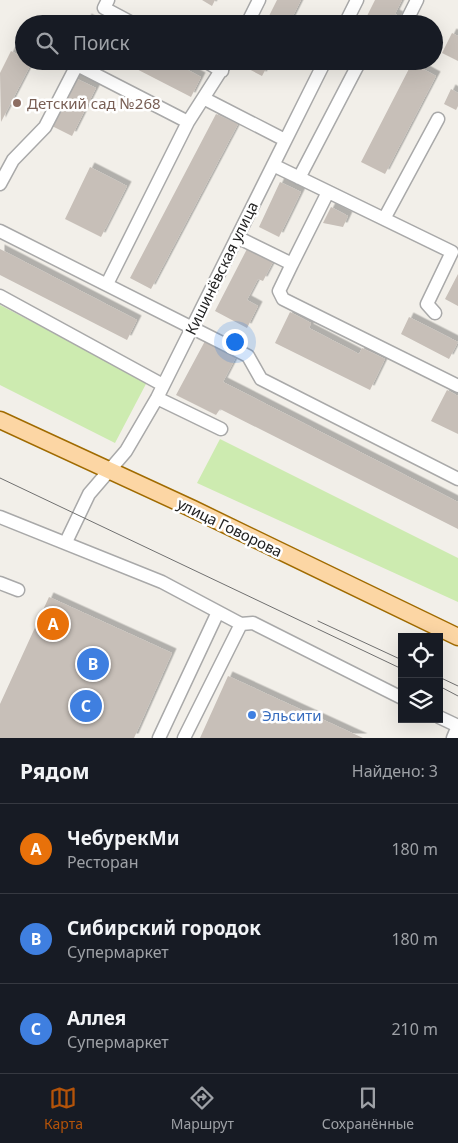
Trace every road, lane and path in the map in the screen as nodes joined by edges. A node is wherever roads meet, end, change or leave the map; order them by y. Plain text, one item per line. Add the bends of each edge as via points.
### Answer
1 (108, 0) edge
2 (259, 0) edge
3 (357, 0) edge
4 (417, 0) edge
5 (117, 15) edge
6 (251, 15) edge
7 (349, 15) edge
8 (410, 15) edge
9 (74, 70) edge
10 (87, 70) edge
11 (223, 70) edge
12 (320, 70) edge
13 (355, 70) edge
14 (205, 99) junction
15 (438, 119) dead end
16 (188, 122) junction
17 (285, 140) junction
18 (273, 164) junction
19 (299, 178) junction
20 (0, 184) edge
21 (328, 192) junction
22 (384, 219) junction
23 (0, 230) edge
24 (237, 237) junction
25 (292, 264) junction
26 (107, 284) junction
27 (0, 296) edge
28 (435, 313) dead end
29 (193, 327) junction
30 (163, 384) junction
31 (458, 386) edge
32 (157, 398) junction
33 (0, 420) edge
34 (221, 429) dead end
35 (110, 470) junction
36 (458, 479) edge
37 (0, 517) edge
38 (66, 542) junction
39 (0, 582) edge
40 (18, 590) dead end
41 (218, 612) junction
42 (241, 624) junction
43 (458, 637) edge
44 (398, 696) edge
45 (443, 719) edge
46 (159, 738) edge
47 (184, 738) edge
48 (452, 738) edge

1 - 5 street via 104,8
2 - 6 street
3 - 7 street
4 - 8 street
9 - 20 street via 45,127 13,160
10 - 16 street
11 - 14 street
12 - 17 street, Кишинёвская улица
13 - 19 street
14 - 16 street
14 - 17 street
15 - 22 street
16 - 26 street
17 - 18 street, Кишинёвская улица
18 - 19 street
18 - 24 street, Кишинёвская улица
19 - 21 street
21 - 22 street
21 - 25 street
22 - 28 street via 452,252 426,304
23 - 26 street
24 - 25 street
24 - 29 street, Кишинёвская улица
25 - 31 street via 279,291 283,299
26 - 29 street
27 - 30 street
29 - 30 street, Кишинёвская улица
29 - 36 street via 248,356 261,379
30 - 32 street, Кишинёвская улица
32 - 34 street
32 - 35 street, Кишинёвская улица via 126,451
33 - 35 main road, улица Говорова
35 - 38 street, Кишинёвская улица via 89,494
35 - 43 main road, улица Говорова
37 - 38 street
38 - 41 street via 162,582
39 - 40 street
41 - 42 street
41 - 46 street
42 - 44 street via 253,623
42 - 47 street
45 - 48 street via 458,726

